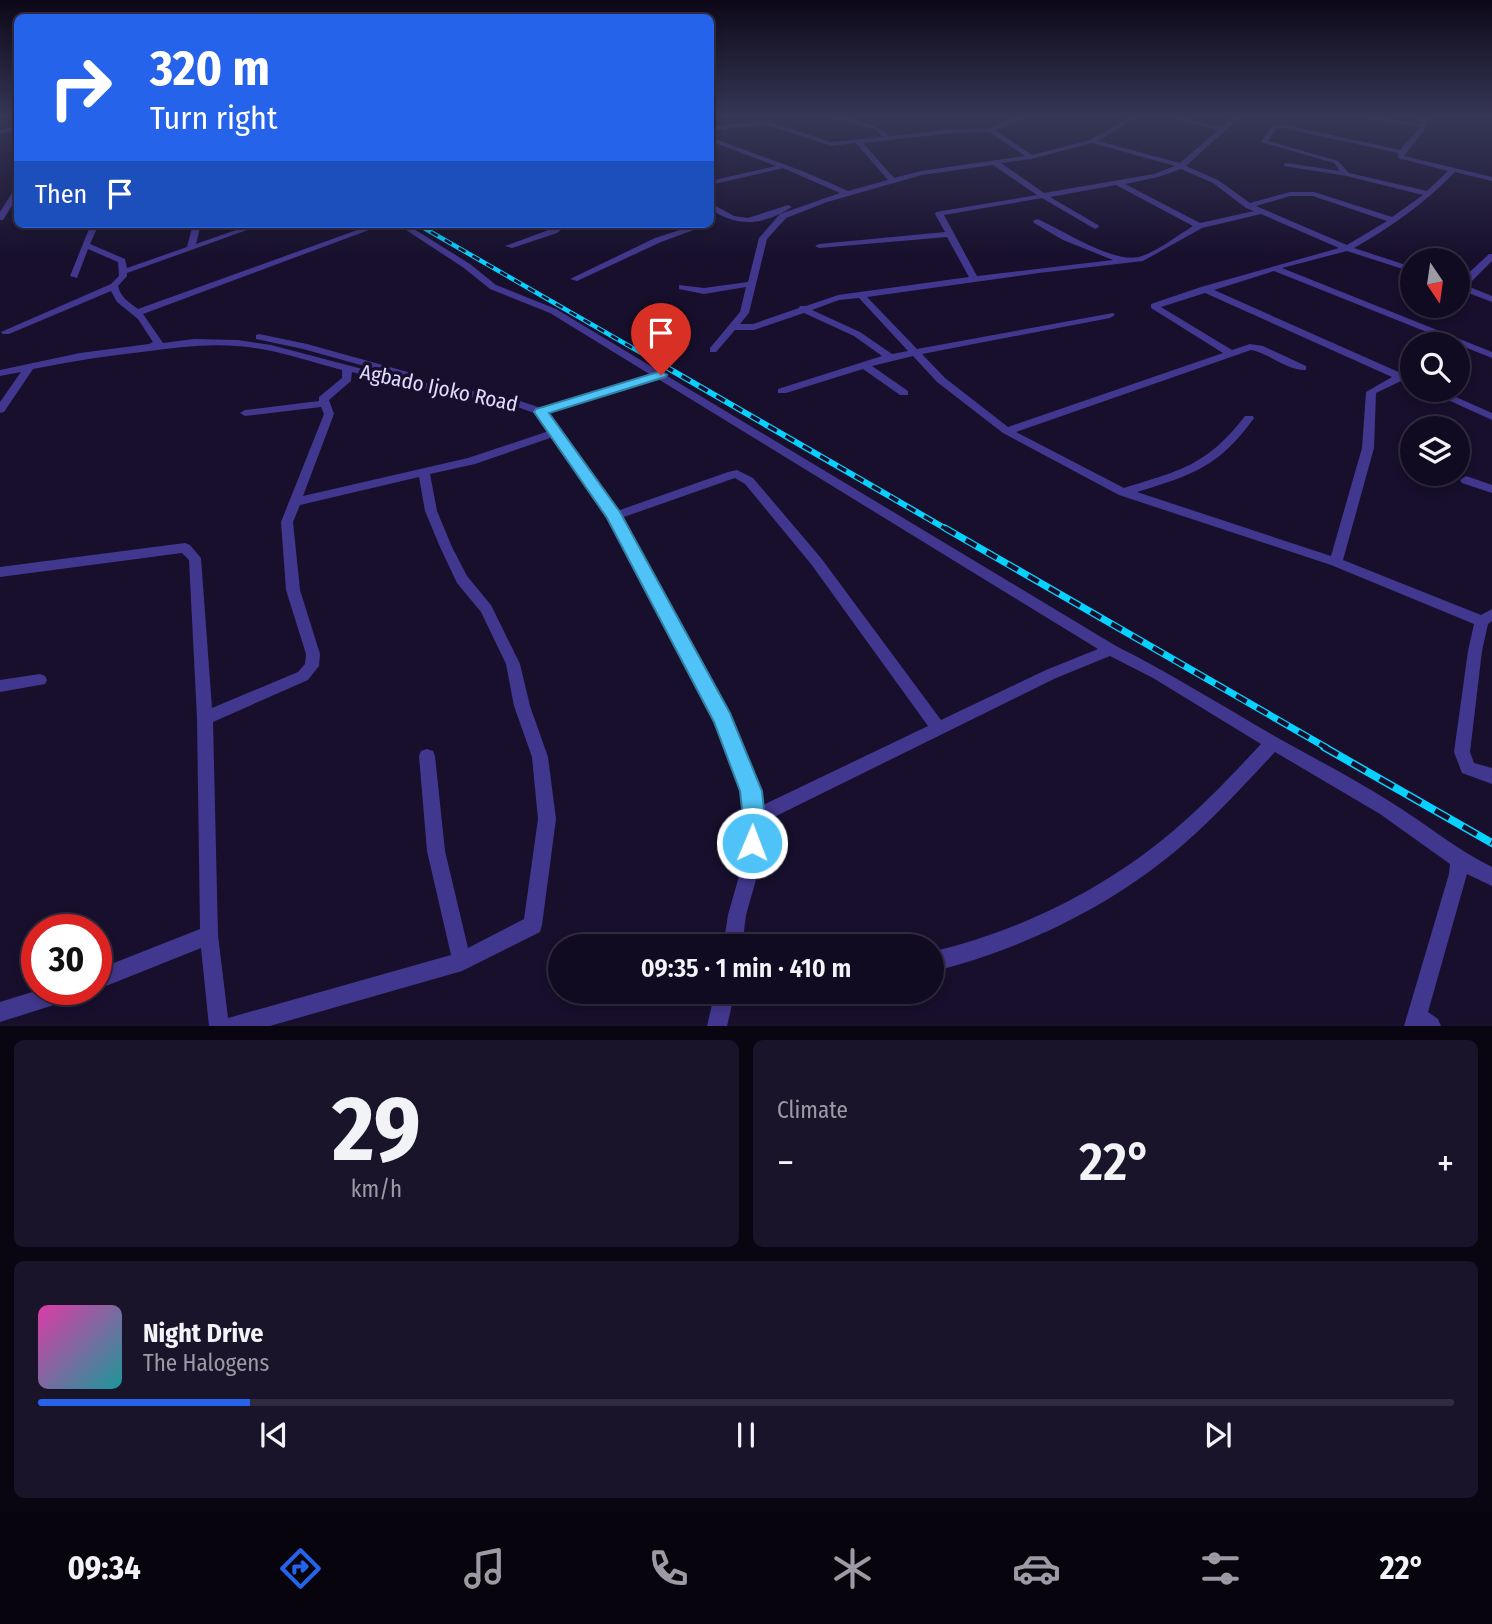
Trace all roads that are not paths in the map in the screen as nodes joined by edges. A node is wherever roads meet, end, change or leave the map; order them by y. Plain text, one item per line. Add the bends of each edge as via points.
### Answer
1 (778, 164) edge
2 (878, 164) edge
3 (982, 164) edge
4 (998, 164) edge
5 (1170, 164) edge
6 (1183, 164) edge
7 (1286, 164) dead end
8 (1340, 164) edge
9 (1419, 164) edge
10 (783, 166) junction
11 (1180, 167) junction
12 (1492, 170) edge
13 (1452, 171) junction
14 (1347, 174) junction
15 (1488, 178) edge
16 (892, 180) junction
17 (714, 182) edge
18 (1118, 183) junction
19 (848, 194) junction
20 (1429, 194) junction
21 (1042, 195) junction
22 (14, 196) edge
23 (824, 201) junction
24 (1249, 206) junction
25 (714, 208) edge
26 (1263, 211) junction
27 (0, 218) edge
28 (726, 218) junction
29 (1393, 219) junction
30 (714, 221) edge
31 (1037, 221) dead end
32 (1199, 226) junction
33 (1095, 227) dead end
34 (93, 228) edge
35 (196, 228) edge
36 (248, 228) edge
37 (370, 228) edge
38 (407, 228) edge
39 (557, 228) edge
40 (693, 228) edge
41 (950, 234) junction
42 (86, 245) junction
43 (509, 246) dead end
44 (819, 246) dead end
45 (191, 248) junction
46 (1346, 248) junction
47 (1492, 256) edge
48 (1127, 262) junction
49 (1400, 266) edge
50 (1274, 268) junction
51 (123, 272) junction
52 (74, 276) dead end
53 (1470, 277) edge
54 (974, 278) junction
55 (574, 279) dead end
56 (749, 284) junction
57 (114, 286) junction
58 (682, 287) dead end
59 (1204, 289) junction
60 (1470, 291) edge
61 (861, 295) junction
62 (1492, 299) edge
63 (803, 308) junction
64 (137, 313) junction
65 (1110, 315) dead end
66 (734, 327) junction
67 (6, 332) dead end
68 (259, 337) dead end
69 (149, 348) junction
70 (713, 350) dead end
71 (913, 352) junction
72 (1230, 353) junction
73 (1492, 355) edge
74 (890, 357) junction
75 (865, 366) junction
76 (29, 367) junction
77 (1302, 368) dead end
78 (347, 369) junction
79 (0, 373) edge
80 (661, 375) junction
81 (1400, 377) joint
82 (439, 382) dead end
83 (782, 391) dead end
84 (904, 393) dead end
85 (1458, 402) edge
86 (323, 404) junction
87 (0, 410) edge
88 (541, 412) junction
89 (245, 413) dead end
90 (1492, 417) edge
91 (1249, 418) dead end
92 (1007, 431) junction
93 (557, 432) junction
94 (424, 472) junction
95 (1470, 481) edge
96 (1492, 489) edge
97 (1123, 492) junction
98 (295, 502) junction
99 (614, 516) junction
100 (1336, 562) junction
101 (0, 572) edge
102 (1487, 617) edge
103 (1111, 650) junction
104 (40, 680) dead end
105 (0, 686) edge
106 (205, 718) junction
107 (939, 729) junction
108 (1273, 743) junction
109 (428, 756) dead end
110 (1492, 776) edge
111 (754, 818) junction
112 (1459, 859) junction
113 (1492, 877) edge
114 (734, 934) edge
115 (209, 935) junction
116 (944, 960) edge
117 (462, 961) junction
118 (112, 974) edge
119 (722, 1004) edge
120 (22, 1005) edge
121 (0, 1012) edge
122 (1420, 1022) edge
123 (219, 1026) edge
124 (233, 1026) edge
125 (717, 1026) edge

1 - 10 street
2 - 16 street
3 - 16 street
4 - 21 street
5 - 11 street
6 - 11 street
7 - 14 street
8 - 14 street
9 - 13 street
10 - 17 street
10 - 19 street
11 - 18 street
11 - 24 street via 1212,179
12 - 15 street
13 - 15 street
13 - 20 street
14 - 20 street
16 - 19 street
18 - 21 street
18 - 32 street
19 - 23 street
20 - 29 street
21 - 33 street
21 - 41 street via 943,212 939,216
22 - 27 street
23 - 28 street via 813,198 749,223
23 - 56 street via 783,216 767,231
24 - 26 street
24 - 29 street via 1290,194 1314,194
25 - 28 street
26 - 32 street
26 - 46 street
28 - 30 street
29 - 46 street
31 - 48 street
32 - 48 street via 1155,254
34 - 42 street
35 - 45 street
36 - 45 street
37 - 64 street
38 - 80 street via 493,287 553,311
39 - 43 street
40 - 55 street
41 - 44 street
41 - 54 street
42 - 51 street via 118,258
42 - 52 street
45 - 51 street
46 - 49 street
46 - 50 street
47 - 53 street
48 - 54 street
50 - 59 street
50 - 73 street
51 - 57 street
54 - 61 street
56 - 58 street via 704,291
56 - 66 street via 749,300
57 - 64 street via 122,304
57 - 67 street
59 - 72 street via 1154,306
59 - 81 street
60 - 62 street
61 - 63 street
61 - 71 street
63 - 66 street via 754,327
63 - 74 street via 857,334
64 - 69 street via 158,343
65 - 71 street
66 - 70 street
68 - 82 street
69 - 76 street, Agbado Ijoko Road
69 - 78 street, Agbado Ijoko Road via 238,343
71 - 74 street
71 - 92 street
72 - 77 street via 1255,346
72 - 92 street
74 - 75 street
75 - 83 street
75 - 84 street
76 - 79 street, Agbado Ijoko Road
76 - 87 street
78 - 86 street via 347,379 327,394
78 - 88 street, Agbado Ijoko Road via 502,399
80 - 88 street
80 - 103 street
81 - 100 street via 1371,392 1368,448
85 - 90 street
86 - 89 street
86 - 98 street via 329,414
88 - 93 street, Agbado Ijoko Road
91 - 97 street via 1231,444 1199,468
92 - 97 street
93 - 94 street
93 - 99 street, Agbado Ijoko Road
94 - 98 street
94 - 117 street via 431,511 446,547 462,579 486,609 513,664 540,757 547,819 533,925
95 - 96 street
97 - 100 street
98 - 106 street via 287,522 293,590 313,654 312,666 303,676
99 - 107 street via 728,476 737,474 749,481 816,561
99 - 111 street, Agbado Ijoko Road via 723,719 751,791
100 - 102 street
101 - 106 street via 185,548 192,552
102 - 110 street via 1475,651 1462,752 1468,768
103 - 107 street
103 - 108 street
104 - 105 street
106 - 115 street
107 - 111 street
108 - 112 street via 1387,808
108 - 116 street via 1186,830 1127,874 1032,929
109 - 117 street via 436,851
111 - 114 street, Agbado Ijoko Road via 750,869
112 - 113 street
112 - 122 street
115 - 118 street
115 - 123 street
117 - 124 street
119 - 125 street
120 - 121 street

